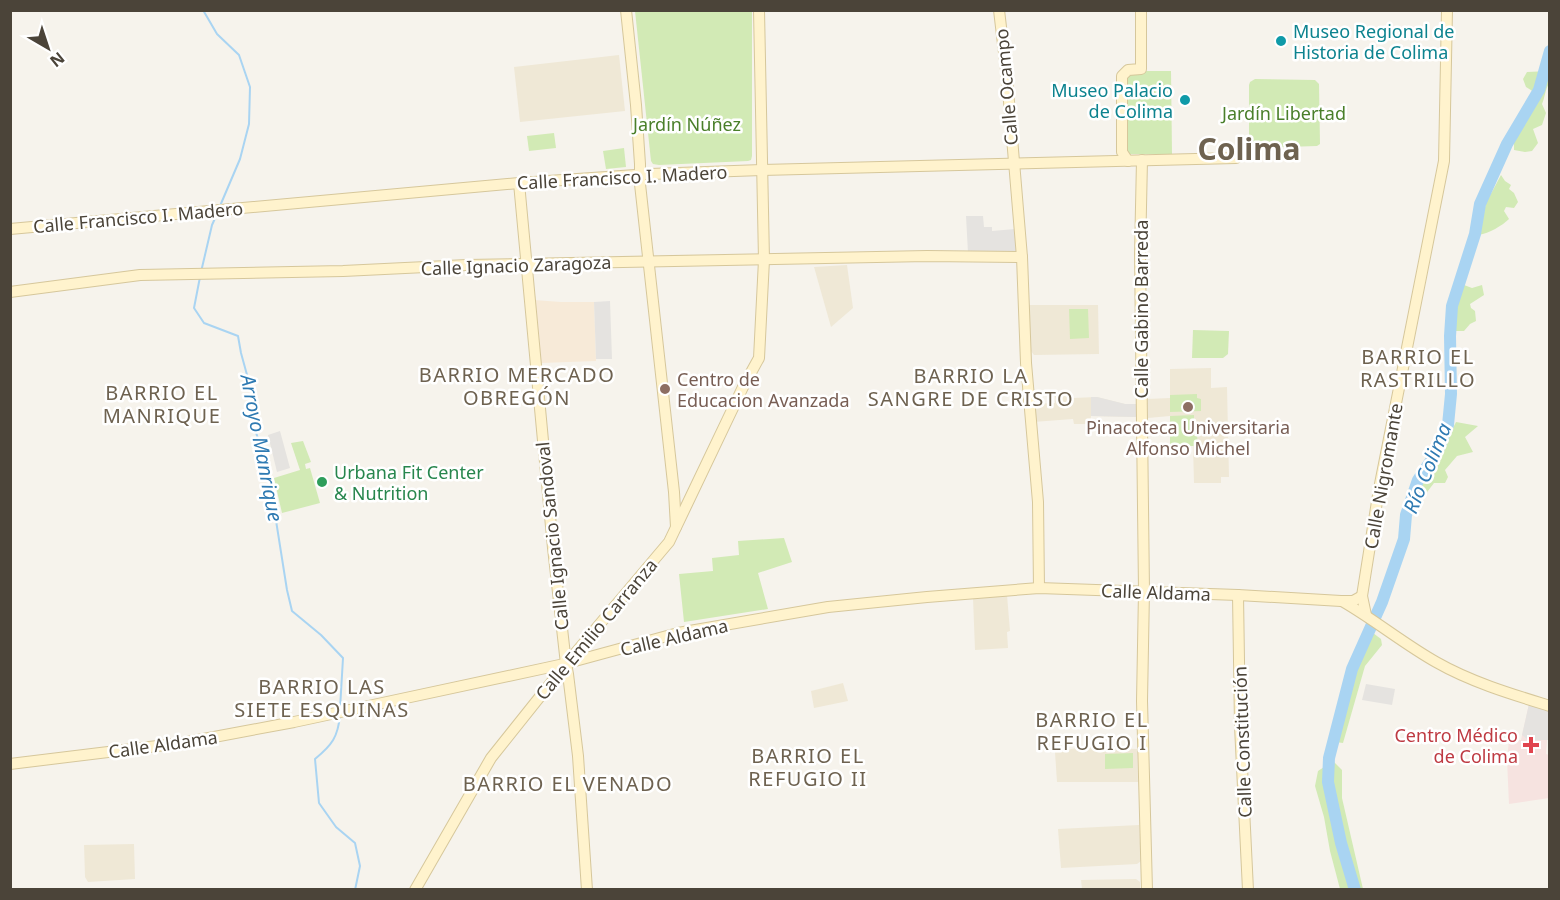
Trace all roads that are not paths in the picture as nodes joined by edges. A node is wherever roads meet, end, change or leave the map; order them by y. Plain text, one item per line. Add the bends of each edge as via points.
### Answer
1 (626, 10) edge
2 (759, 10) edge
3 (999, 10) edge
4 (1141, 10) edge
5 (1447, 10) edge
6 (1236, 158) dead end
7 (1142, 160) junction
8 (1128, 161) junction
9 (1014, 164) junction
10 (762, 170) junction
11 (641, 175) junction
12 (519, 183) junction
13 (10, 229) edge
14 (1022, 257) junction
15 (764, 260) junction
16 (648, 262) junction
17 (526, 264) junction
18 (10, 292) edge
19 (677, 523) junction
20 (1039, 588) junction
21 (1144, 591) junction
22 (1238, 595) junction
23 (1362, 596) junction
24 (1341, 601) junction
25 (1366, 615) junction
26 (566, 664) junction
27 (1550, 706) edge
28 (10, 764) edge
29 (415, 890) edge
30 (587, 890) edge
31 (1147, 890) edge
32 (1248, 890) edge

1 - 11 street
2 - 10 street
3 - 9 street, Calle Ocampo
4 - 8 street via 1141,69 1128,70 1122,76 1122,152
5 - 23 street, Calle Nigromante via 1444,161 1379,489
6 - 7 street, Calle Francisco I. Madero
7 - 8 street, Calle Francisco I. Madero
7 - 21 street, Calle Gabino Barreda
8 - 9 street, Calle Francisco I. Madero
9 - 10 street, Calle Francisco I. Madero
9 - 14 street, Calle Ocampo
10 - 11 street, Calle Francisco I. Madero
10 - 15 street
11 - 12 street, Calle Francisco I. Madero
11 - 16 street
12 - 13 street, Calle Francisco I. Madero
12 - 17 street, Calle Ignacio Sandoval
14 - 15 street, Calle Ignacio Zaragoza
14 - 20 street, Calle Ocampo via 1038,502
15 - 16 street, Calle Ignacio Zaragoza
15 - 19 street, Calle Emilio Carranza via 759,358
16 - 17 street, Calle Ignacio Zaragoza
16 - 19 street
17 - 18 street, Calle Ignacio Zaragoza via 135,275
17 - 26 street, Calle Ignacio Sandoval
19 - 26 street, Calle Emilio Carranza via 669,542
20 - 21 street, Calle Aldama
20 - 26 street, Calle Aldama via 828,607 678,633
21 - 22 street, Calle Aldama
21 - 31 street, Calle Gabino Barreda via 1142,701
22 - 24 street, Calle Aldama
22 - 32 street, Calle Constitución
23 - 24 street
23 - 25 street, Calle Nigromante
24 - 25 street
25 - 27 street via 1438,663 1490,687
26 - 28 street, Calle Aldama via 182,743
26 - 29 street, Calle Emilio Carranza via 491,758
26 - 30 street, Calle Ignacio Sandoval via 578,756

